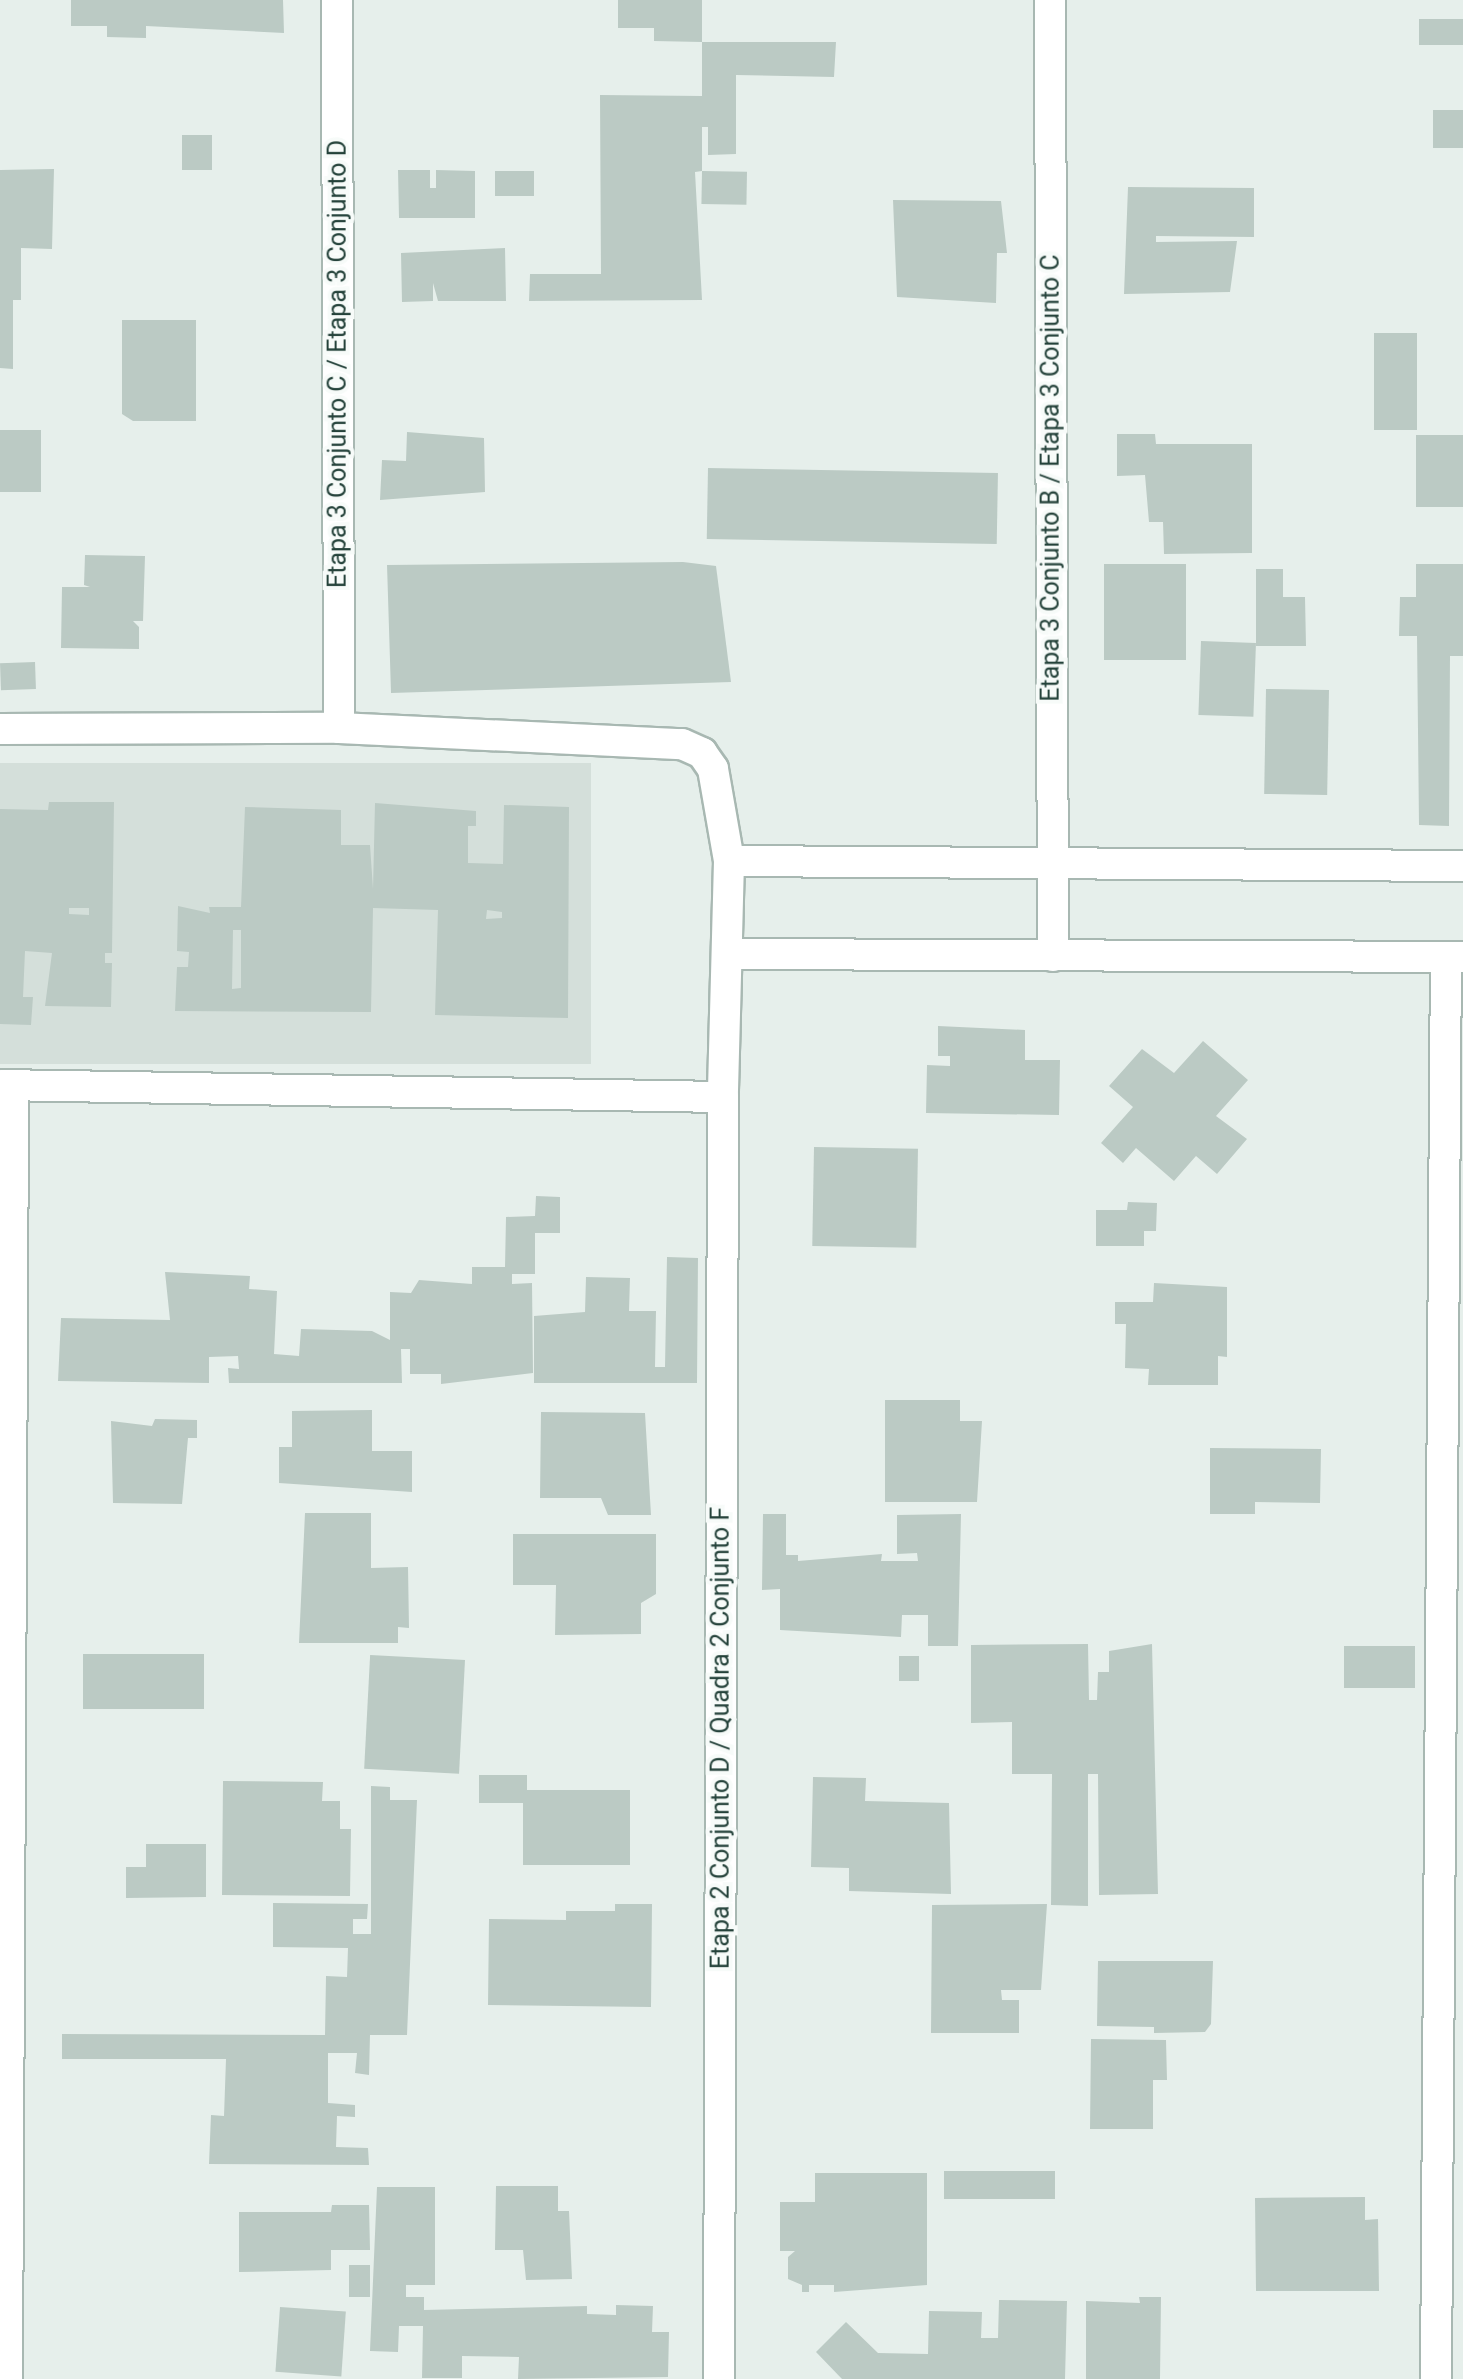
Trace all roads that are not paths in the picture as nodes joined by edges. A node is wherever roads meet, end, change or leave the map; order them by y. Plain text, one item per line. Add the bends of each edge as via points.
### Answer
1 (337, 0) edge
2 (1050, 0) edge
3 (339, 728) junction
4 (0, 729) edge
5 (729, 861) junction
6 (1052, 861) junction
7 (1463, 866) edge
8 (729, 954) junction
9 (1053, 956) junction
10 (1455, 957) edge
11 (6, 1085) edge
12 (723, 1097) junction
13 (7, 2379) edge
14 (719, 2379) edge
15 (1436, 2379) edge

1 - 3 street, Etapa 3 Conjunto C / Etapa 3 Conjunto D
2 - 6 street, Etapa 3 Conjunto B / Etapa 3 Conjunto C
3 - 4 street, Etapa 2 Conjunto D / Quadra 2 Conjunto F
3 - 5 street, Etapa 2 Conjunto D / Quadra 2 Conjunto F via 692,748 713,769
5 - 6 street
5 - 8 street, Etapa 2 Conjunto D / Quadra 2 Conjunto F
6 - 7 street
6 - 9 street, Etapa 3 Conjunto B / Etapa 3 Conjunto C
8 - 9 street
8 - 12 street, Etapa 2 Conjunto D / Quadra 2 Conjunto F
9 - 10 street
10 - 15 street
11 - 12 street
11 - 13 street
12 - 14 street, Etapa 2 Conjunto D / Quadra 2 Conjunto F

